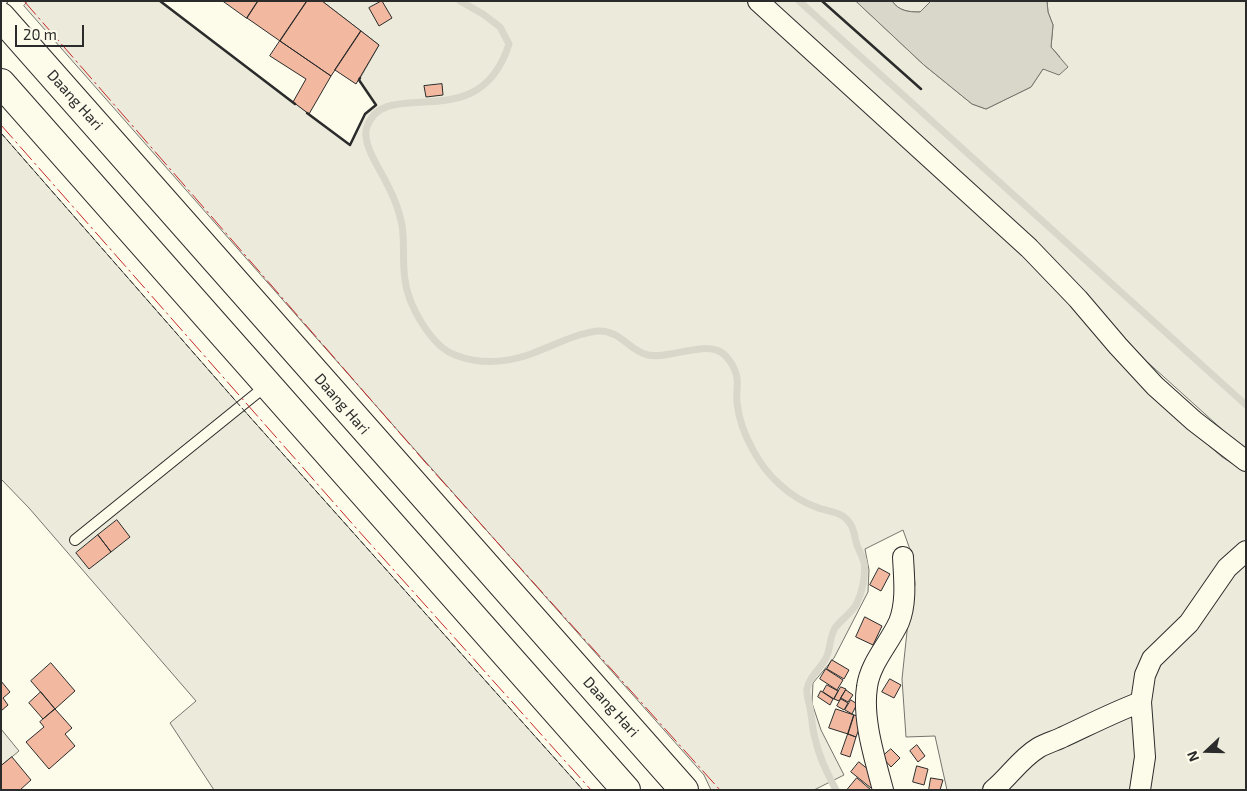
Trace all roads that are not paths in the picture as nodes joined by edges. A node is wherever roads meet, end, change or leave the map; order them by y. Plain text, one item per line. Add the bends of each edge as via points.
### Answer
1 (758, 1) edge
2 (1, 17) edge
3 (1, 83) edge
4 (275, 328) junction
5 (244, 357) junction
6 (268, 384) junction
7 (1246, 461) edge
8 (75, 540) dead end
9 (1246, 550) edge
10 (903, 557) dead end
11 (1141, 702) junction
12 (626, 790) edge
13 (684, 790) edge
14 (883, 790) edge
15 (993, 790) edge
16 (1140, 790) edge

1 - 7 street via 1030,248 1155,386
2 - 4 main road, Daang Hari
3 - 5 main road
4 - 5 main road
4 - 13 main road, Daang Hari
5 - 6 main road
6 - 8 lane
6 - 12 main road
9 - 11 street via 1227,568 1190,623 1152,659 1145,675
10 - 14 street via 905,590 899,621 875,662 867,687 867,714
11 - 15 street via 1038,747
11 - 16 street via 1145,757

